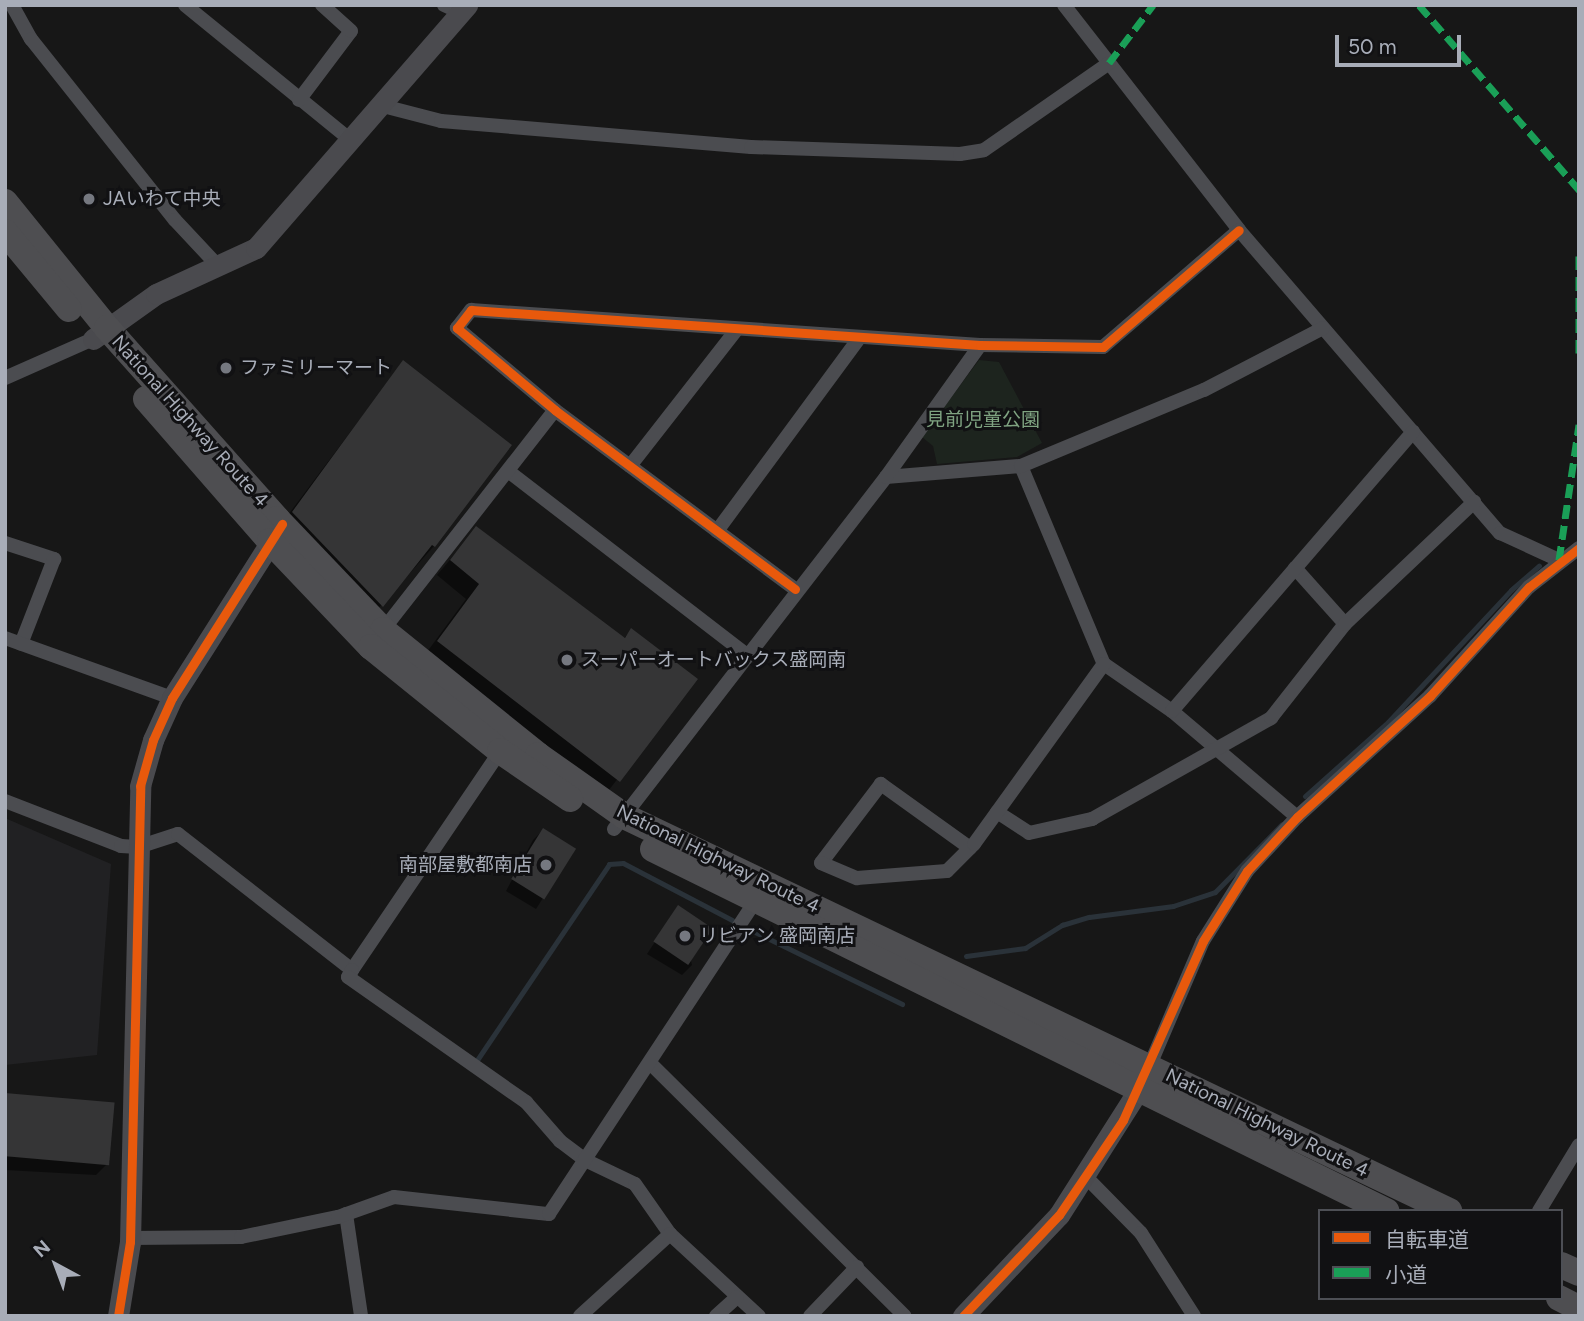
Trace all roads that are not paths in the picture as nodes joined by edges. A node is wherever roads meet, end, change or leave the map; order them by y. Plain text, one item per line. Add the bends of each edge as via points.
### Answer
1 (12, 5) edge
2 (185, 5) edge
3 (322, 5) edge
4 (1064, 5) edge
5 (458, 8) edge
6 (1109, 63) junction
7 (299, 100) junction
8 (383, 106) junction
9 (352, 141) junction
10 (5, 202) edge
11 (1239, 230) junction
12 (5, 232) edge
13 (219, 267) junction
14 (1323, 328) junction
15 (737, 329) junction
16 (100, 333) junction
17 (860, 337) junction
18 (980, 345) junction
19 (5, 378) edge
20 (555, 410) junction
21 (1413, 432) junction
22 (630, 466) junction
23 (1021, 466) junction
24 (508, 471) junction
25 (886, 477) junction
26 (1474, 502) junction
27 (717, 531) junction
28 (276, 533) junction
29 (5, 542) edge
30 (1579, 548) edge
31 (1559, 560) junction
32 (1296, 568) junction
33 (795, 589) junction
34 (1345, 624) junction
35 (383, 630) junction
36 (5, 638) edge
37 (22, 644) junction
38 (747, 655) junction
39 (1104, 664) junction
40 (172, 698) junction
41 (1172, 711) junction
42 (1217, 749) junction
43 (500, 751) junction
44 (5, 801) edge
45 (997, 812) junction
46 (1297, 817) junction
47 (619, 822) junction
48 (138, 847) junction
49 (970, 848) junction
50 (755, 901) junction
51 (352, 970) junction
52 (652, 1065) junction
53 (1146, 1076) junction
54 (1579, 1145) edge
55 (585, 1160) junction
56 (1086, 1177) junction
57 (1382, 1209) edge
58 (1445, 1209) edge
59 (1540, 1209) edge
60 (346, 1214) junction
61 (670, 1234) junction
62 (130, 1238) junction
63 (1563, 1266) edge
64 (857, 1267) junction
65 (1579, 1273) edge
66 (737, 1297) junction
67 (1563, 1300) edge
68 (1579, 1308) edge
69 (118, 1316) edge
70 (361, 1316) edge
71 (580, 1316) edge
72 (716, 1316) edge
73 (759, 1316) edge
74 (810, 1316) edge
75 (905, 1316) edge
76 (963, 1316) edge
77 (1194, 1316) edge

1 - 13 street via 31,39 175,220
2 - 7 street
3 - 7 street via 351,31
4 - 6 street
5 - 8 street
6 - 8 street via 984,150 960,154 765,148 468,123
6 - 11 street
7 - 9 street
8 - 9 street
9 - 13 street via 256,248
10 - 16 highway, National Highway Route 4
11 - 14 street
11 - 18 street via 1103,347
12 - 16 highway, National Highway Route 4
13 - 16 street via 156,294
14 - 21 street
14 - 23 street via 1204,390
15 - 17 street
15 - 20 street via 471,310 457,328
15 - 22 street
16 - 19 street
16 - 28 highway, National Highway Route 4
17 - 18 street
17 - 27 street
18 - 25 street
20 - 22 street
20 - 24 street
21 - 26 street
21 - 32 street
22 - 27 street
23 - 25 street
23 - 39 street
24 - 35 street
24 - 38 street
25 - 33 street
26 - 31 street via 1500,533
26 - 34 street
27 - 33 street
28 - 35 highway, National Highway Route 4
28 - 40 street
28 - 43 highway, National Highway Route 4 via 371,647
29 - 37 street via 54,559
30 - 31 street
31 - 46 street via 1430,696
32 - 34 street
32 - 41 street
33 - 38 street
34 - 42 street via 1270,718
35 - 47 highway, National Highway Route 4
36 - 37 street
37 - 40 street
38 - 47 street
39 - 41 street
39 - 45 street
40 - 48 street via 153,740 140,786
41 - 42 street
42 - 45 street via 1092,819 1029,833
42 - 46 street
43 - 47 highway, National Highway Route 4
43 - 51 street
44 - 48 street via 121,845
45 - 49 street
46 - 53 street via 1247,871 1203,941
47 - 50 highway, National Highway Route 4
47 - 53 highway, National Highway Route 4
48 - 51 street via 178,834
48 - 62 street
49 - 49 street via 947,871 857,878 821,863 881,784
50 - 52 street
50 - 53 highway, National Highway Route 4
51 - 55 street via 348,977 526,1102 560,1141
52 - 55 street
52 - 64 street
53 - 56 street
53 - 57 highway, National Highway Route 4
53 - 58 highway, National Highway Route 4
54 - 59 street
55 - 60 street via 550,1214 394,1197
55 - 61 street via 635,1184
56 - 76 street via 1059,1215
56 - 77 street via 1141,1233
60 - 62 street via 241,1237
60 - 70 street
61 - 66 street
61 - 71 street
62 - 69 street
63 - 65 highway
64 - 74 street
64 - 75 street
66 - 72 street
66 - 73 street
67 - 68 highway

